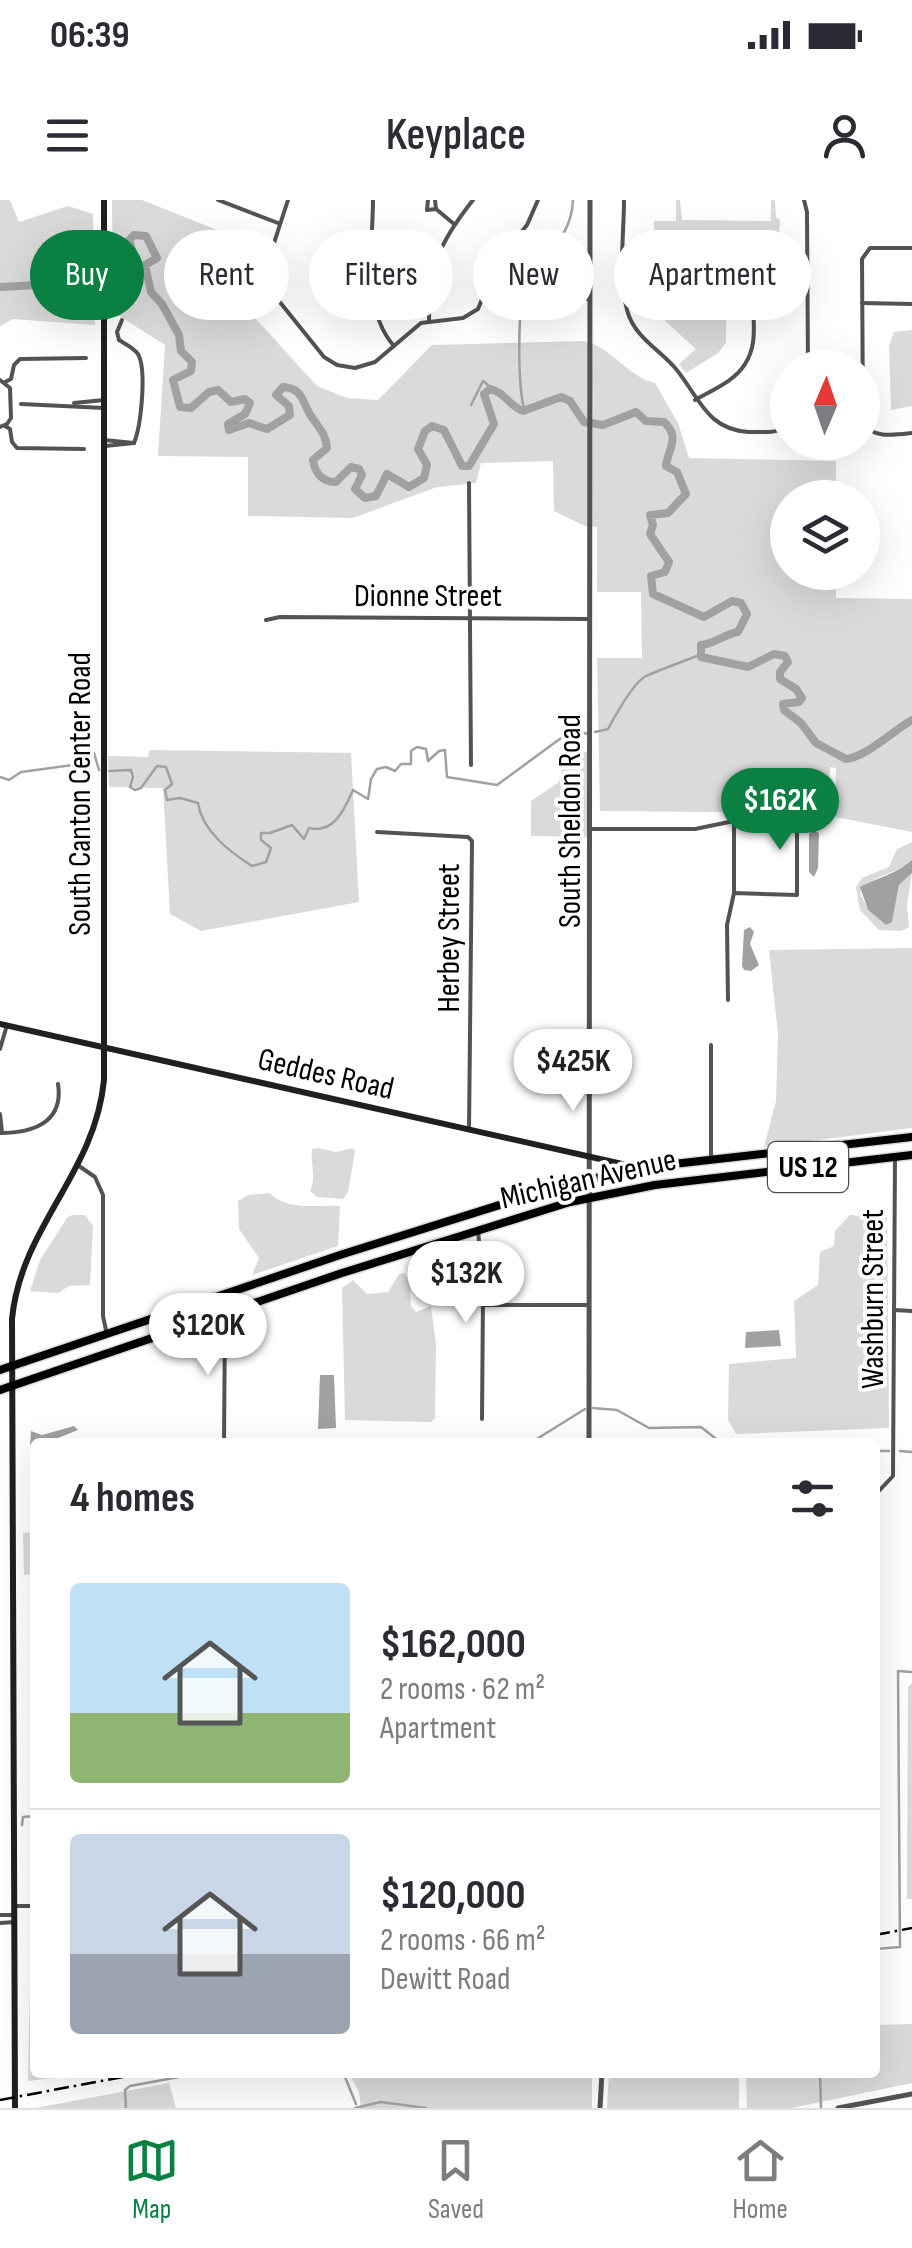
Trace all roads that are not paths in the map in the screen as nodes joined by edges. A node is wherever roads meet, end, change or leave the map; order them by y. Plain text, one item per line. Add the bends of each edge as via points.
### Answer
1 (104, 200) edge
2 (218, 200) edge
3 (288, 200) edge
4 (373, 200) edge
5 (432, 200) edge
6 (473, 200) edge
7 (538, 200) edge
8 (590, 200) edge
9 (624, 200) edge
10 (804, 200) edge
11 (436, 209) junction
12 (278, 224) junction
13 (454, 224) junction
14 (590, 230) edge
15 (624, 230) edge
16 (808, 230) edge
17 (912, 248) edge
18 (862, 303) junction
19 (912, 304) edge
20 (122, 320) dead end
21 (590, 320) edge
22 (631, 320) edge
23 (753, 320) edge
24 (808, 320) edge
25 (429, 321) junction
26 (394, 346) junction
27 (808, 350) edge
28 (863, 350) edge
29 (86, 358) dead end
30 (3, 381) edge
31 (10, 392) junction
32 (695, 400) junction
33 (21, 404) junction
34 (104, 404) junction
35 (11, 414) junction
36 (2, 426) edge
37 (770, 432) edge
38 (912, 433) edge
39 (880, 434) edge
40 (104, 443) junction
41 (84, 449) dead end
42 (469, 483) dead end
43 (470, 618) junction
44 (590, 619) junction
45 (266, 620) dead end
46 (471, 766) dead end
47 (734, 820) junction
48 (591, 828) junction
49 (377, 832) dead end
50 (734, 893) junction
51 (728, 1000) dead end
52 (4, 1024) edge
53 (711, 1045) dead end
54 (105, 1048) junction
55 (0, 1049) edge
56 (58, 1084) dead end
57 (0, 1114) edge
58 (1, 1132) edge
59 (469, 1132) junction
60 (912, 1137) edge
61 (912, 1155) edge
62 (737, 1157) junction
63 (895, 1157) junction
64 (590, 1158) junction
65 (712, 1160) junction
66 (79, 1166) junction
67 (641, 1169) junction
68 (738, 1175) junction
69 (589, 1178) junction
70 (704, 1178) junction
71 (589, 1197) junction
72 (494, 1206) junction
73 (449, 1220) junction
74 (492, 1225) junction
75 (478, 1230) junction
76 (447, 1240) junction
77 (224, 1296) junction
78 (589, 1305) junction
79 (483, 1306) junction
80 (894, 1310) junction
81 (912, 1311) edge
82 (225, 1314) junction
83 (157, 1318) junction
84 (107, 1335) junction
85 (158, 1337) junction
86 (12, 1366) junction
87 (0, 1370) edge
88 (12, 1386) junction
89 (0, 1390) edge
90 (482, 1419) dead end
91 (224, 1438) edge
92 (589, 1438) edge
93 (880, 1490) edge
94 (30, 1908) edge
95 (0, 1914) edge
96 (14, 1914) junction
97 (0, 1923) edge
98 (602, 2078) edge
99 (912, 2094) edge
100 (15, 2108) edge
101 (600, 2108) edge
102 (838, 2108) edge

1 - 34 main road, South Canton Center Road
2 - 12 street
3 - 12 street
4 - 26 street via 374,308
5 - 11 street
5 - 11 street via 427,210
6 - 13 street
7 - 25 street via 498,260 478,308 459,319
8 - 14 street, South Sheldon Road
9 - 15 street
10 - 16 street
11 - 13 street
12 - 26 street via 278,296 324,357 359,368
13 - 25 street via 432,268
17 - 18 street via 864,253
18 - 19 street
18 - 28 street
20 - 40 street via 118,340 136,351 142,366 140,414 134,443
21 - 44 street, South Sheldon Road
22 - 32 street
23 - 32 street via 747,362
24 - 27 street
25 - 26 street
29 - 30 street via 20,359
30 - 31 street
31 - 33 street
31 - 35 street
32 - 37 street via 729,428
33 - 34 street
33 - 35 street
34 - 40 main road, South Canton Center Road
35 - 36 street
36 - 41 street via 20,449
38 - 39 street
40 - 54 main road, South Canton Center Road
42 - 43 street
43 - 44 street, Dionne Street
43 - 45 street, Dionne Street
43 - 46 street
44 - 48 street, South Sheldon Road
47 - 48 street via 695,830
47 - 50 street
47 - 50 street via 794,823 797,895
48 - 64 street, South Sheldon Road
49 - 59 street, Herbey Street via 472,841
50 - 51 street via 727,925
52 - 54 main road, Geddes Road
52 - 55 street
53 - 65 street
54 - 59 main road, Geddes Road
54 - 66 main road, South Canton Center Road via 100,1111
56 - 58 street via 50,1121
57 - 58 street
59 - 64 main road, Geddes Road
60 - 62 main road, Michigan Avenue / US 12
61 - 63 main road, Michigan Avenue / US 12
62 - 65 main road, Michigan Avenue / US 12
62 - 68 main road via 731,1167
63 - 68 main road, Michigan Avenue / US 12
63 - 80 street, Washburn Street
64 - 67 main road, Geddes Road
64 - 69 street, South Sheldon Road
65 - 67 main road, Michigan Avenue / US 12
65 - 70 main road
66 - 84 street via 95,1177 103,1195
66 - 86 main road, South Canton Center Road via 21,1271
67 - 69 main road, Michigan Avenue / US 12
68 - 70 main road, Michigan Avenue / US 12
69 - 71 street, South Sheldon Road
69 - 72 main road, Michigan Avenue / US 12
70 - 71 main road, Michigan Avenue / US 12
71 - 74 main road, Michigan Avenue / US 12
71 - 78 street, South Sheldon Road
72 - 73 main road, Michigan Avenue / US 12
72 - 74 main road via 486,1219
73 - 76 main road via 456,1229
73 - 77 main road, Michigan Avenue / US 12
74 - 75 main road, Michigan Avenue / US 12
75 - 76 main road, Michigan Avenue / US 12
75 - 79 street
76 - 82 main road, Michigan Avenue / US 12
77 - 82 main road via 217,1304
77 - 83 main road, Michigan Avenue / US 12
78 - 79 street
78 - 92 street, South Sheldon Road
79 - 90 street
80 - 81 street
80 - 93 street, Washburn Street via 893,1476
82 - 85 main road, Michigan Avenue / US 12
82 - 91 street
83 - 84 main road, Michigan Avenue / US 12
83 - 85 main road
84 - 86 main road, Michigan Avenue / US 12
85 - 88 main road, Michigan Avenue / US 12
86 - 87 main road, Michigan Avenue / US 12
86 - 88 main road, South Canton Center Road
88 - 89 main road, Michigan Avenue / US 12
88 - 96 main road, South Canton Center Road
94 - 96 street
95 - 96 street
96 - 97 street
96 - 100 main road, South Canton Center Road
98 - 101 street
99 - 102 street

